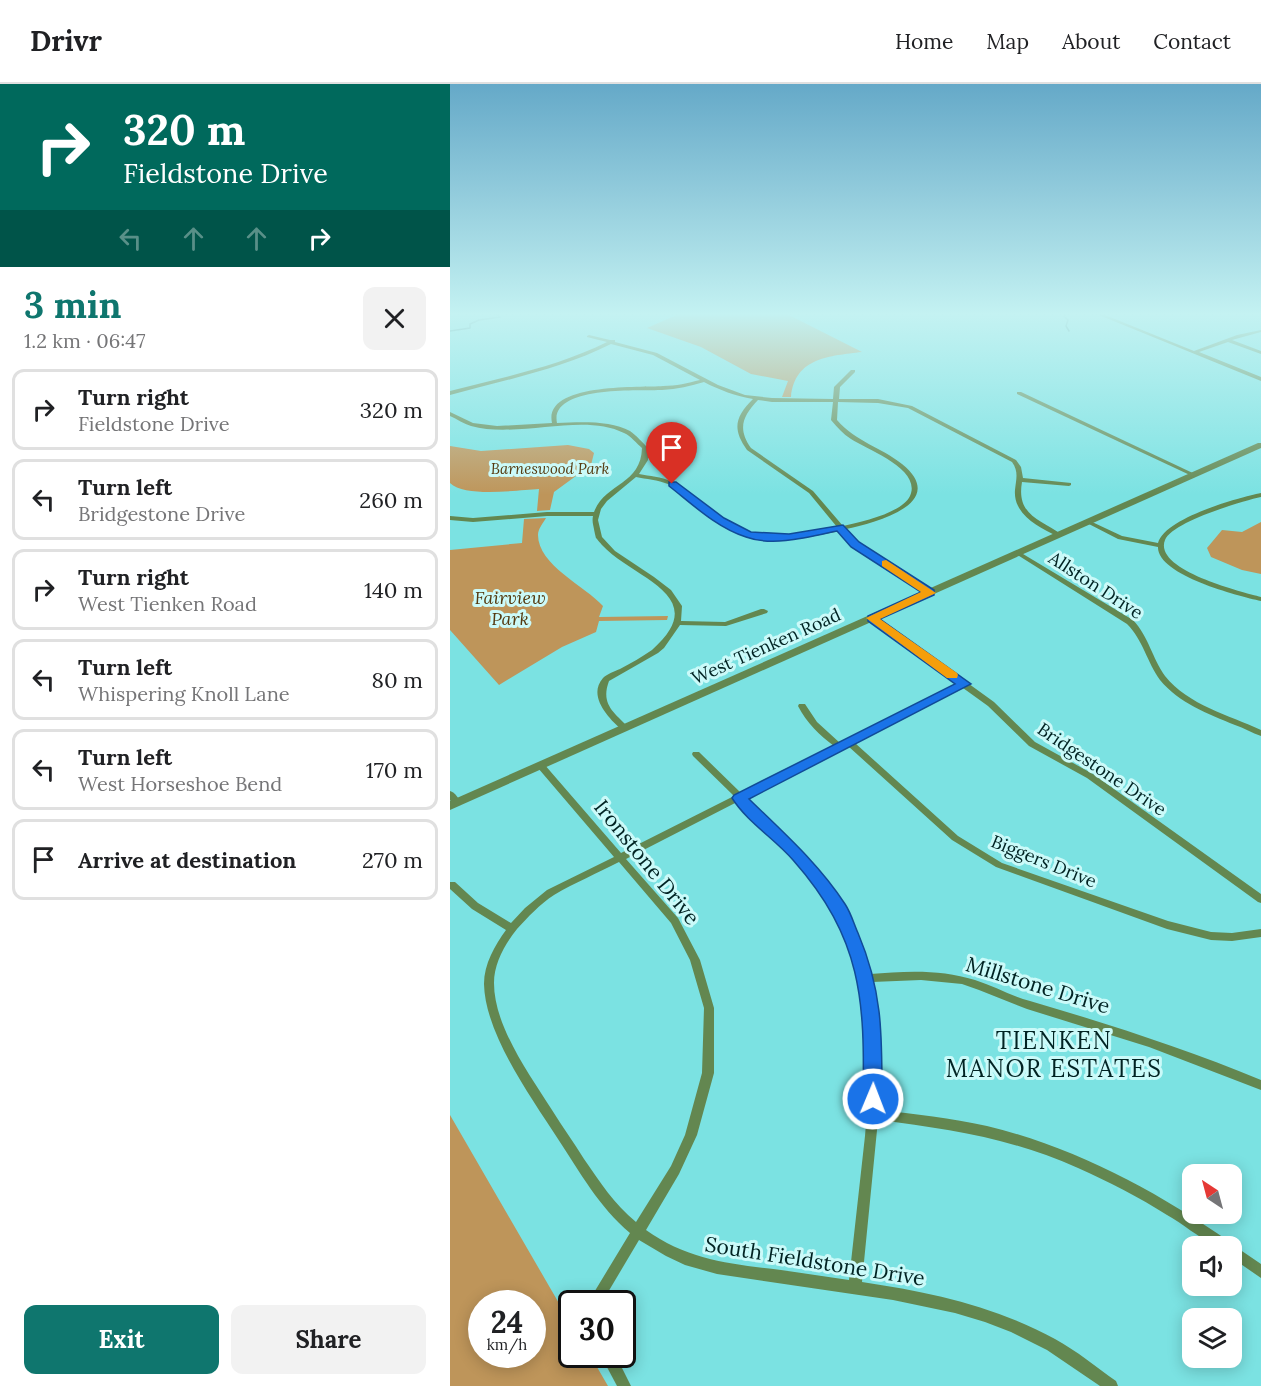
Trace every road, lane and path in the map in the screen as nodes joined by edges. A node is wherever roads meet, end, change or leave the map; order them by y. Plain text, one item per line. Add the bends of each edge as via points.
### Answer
1 (520, 374) edge
2 (693, 374) edge
3 (850, 374) edge
4 (705, 380) junction
5 (450, 393) edge
6 (1019, 393) dead end
7 (757, 398) junction
8 (835, 401) junction
9 (450, 414) edge
10 (555, 425) junction
11 (1261, 445) edge
12 (635, 475) junction
13 (1194, 475) junction
14 (1020, 480) junction
15 (1069, 484) dead end
16 (1261, 495) edge
17 (596, 514) junction
18 (450, 518) edge
19 (1088, 522) junction
20 (839, 527) junction
21 (1059, 535) junction
22 (1160, 545) junction
23 (1018, 554) junction
24 (930, 593) junction
25 (1261, 599) edge
26 (765, 611) dead end
27 (872, 618) junction
28 (677, 623) junction
29 (964, 684) junction
30 (802, 706) dead end
31 (625, 728) junction
32 (1261, 733) edge
33 (845, 745) junction
34 (696, 754) dead end
35 (541, 766) junction
36 (739, 798) junction
37 (452, 801) edge
38 (621, 858) junction
39 (452, 885) dead end
40 (1261, 899) edge
41 (512, 928) junction
42 (1261, 933) edge
43 (866, 978) junction
44 (1261, 1084) edge
45 (872, 1114) junction
46 (637, 1229) junction
47 (1211, 1236) edge
48 (1242, 1258) edge
49 (1261, 1272) edge
50 (855, 1288) junction
51 (601, 1290) edge
52 (614, 1368) edge
53 (624, 1386) edge
54 (1111, 1386) edge

1 - 5 street
2 - 4 street
3 - 8 street via 839,383
4 - 7 street via 730,392
4 - 10 street via 672,387 620,387 591,393 558,406 553,416
6 - 13 street
7 - 8 street
7 - 20 street via 740,418 742,440 757,455 812,492
8 - 14 street via 891,403 927,414 1014,460
8 - 20 street via 834,420 838,426 898,465 913,477 915,484 915,494 891,514
9 - 10 street via 464,422 496,429
10 - 12 street via 603,425 630,434 643,445 646,454
11 - 13 street, West Tienken Road
12 - 17 street via 608,496
12 - 20 street via 672,484 720,520 749,535 789,538
13 - 19 street, West Tienken Road
14 - 15 street
14 - 21 street via 1019,505
16 - 22 street via 1231,501 1178,525 1164,535
17 - 18 street
17 - 28 street via 595,526 606,547 672,594 679,611
19 - 21 street, West Tienken Road
19 - 22 street via 1120,538
20 - 24 street via 855,544
21 - 23 street, West Tienken Road
22 - 25 street via 1172,565 1191,577
23 - 24 street, West Tienken Road
23 - 32 street, Allston Drive via 1130,622 1141,633 1164,679 1186,697
24 - 27 street, West Tienken Road
26 - 28 street via 726,624
27 - 29 street, Bridgestone Drive
27 - 31 street, West Tienken Road
28 - 31 street via 656,651 614,674 602,687 604,707
29 - 33 street, South Fieldstone Drive
29 - 40 street, Bridgestone Drive via 1032,744 1090,776
30 - 33 street, Biggers Drive via 817,728
31 - 35 street, West Tienken Road
33 - 36 street, South Fieldstone Drive
33 - 42 street, Biggers Drive via 955,838 999,865 1167,925 1221,936
34 - 36 street
35 - 37 street, West Tienken Road
35 - 38 street, Ironstone Drive
36 - 38 street, South Fieldstone Drive
36 - 43 street via 799,856 839,908
38 - 41 street, South Fieldstone Drive via 550,893
38 - 46 street, Ironstone Drive via 686,939 709,1008 708,1073 691,1135 675,1170
39 - 41 street via 475,906
41 - 46 street, South Fieldstone Drive via 496,952 489,977 490,1002 498,1023 537,1096 600,1192 615,1212
43 - 44 street, Millstone Drive via 905,975 976,984 1016,1002 1114,1030
43 - 45 street via 873,1039
45 - 47 street via 979,1130 1047,1151 1120,1183
45 - 50 street
46 - 50 street, South Fieldstone Drive via 669,1251 701,1263
46 - 51 street, Ironstone Drive
48 - 49 street
50 - 54 street, South Fieldstone Drive via 937,1300 996,1319 1043,1340
52 - 53 street

